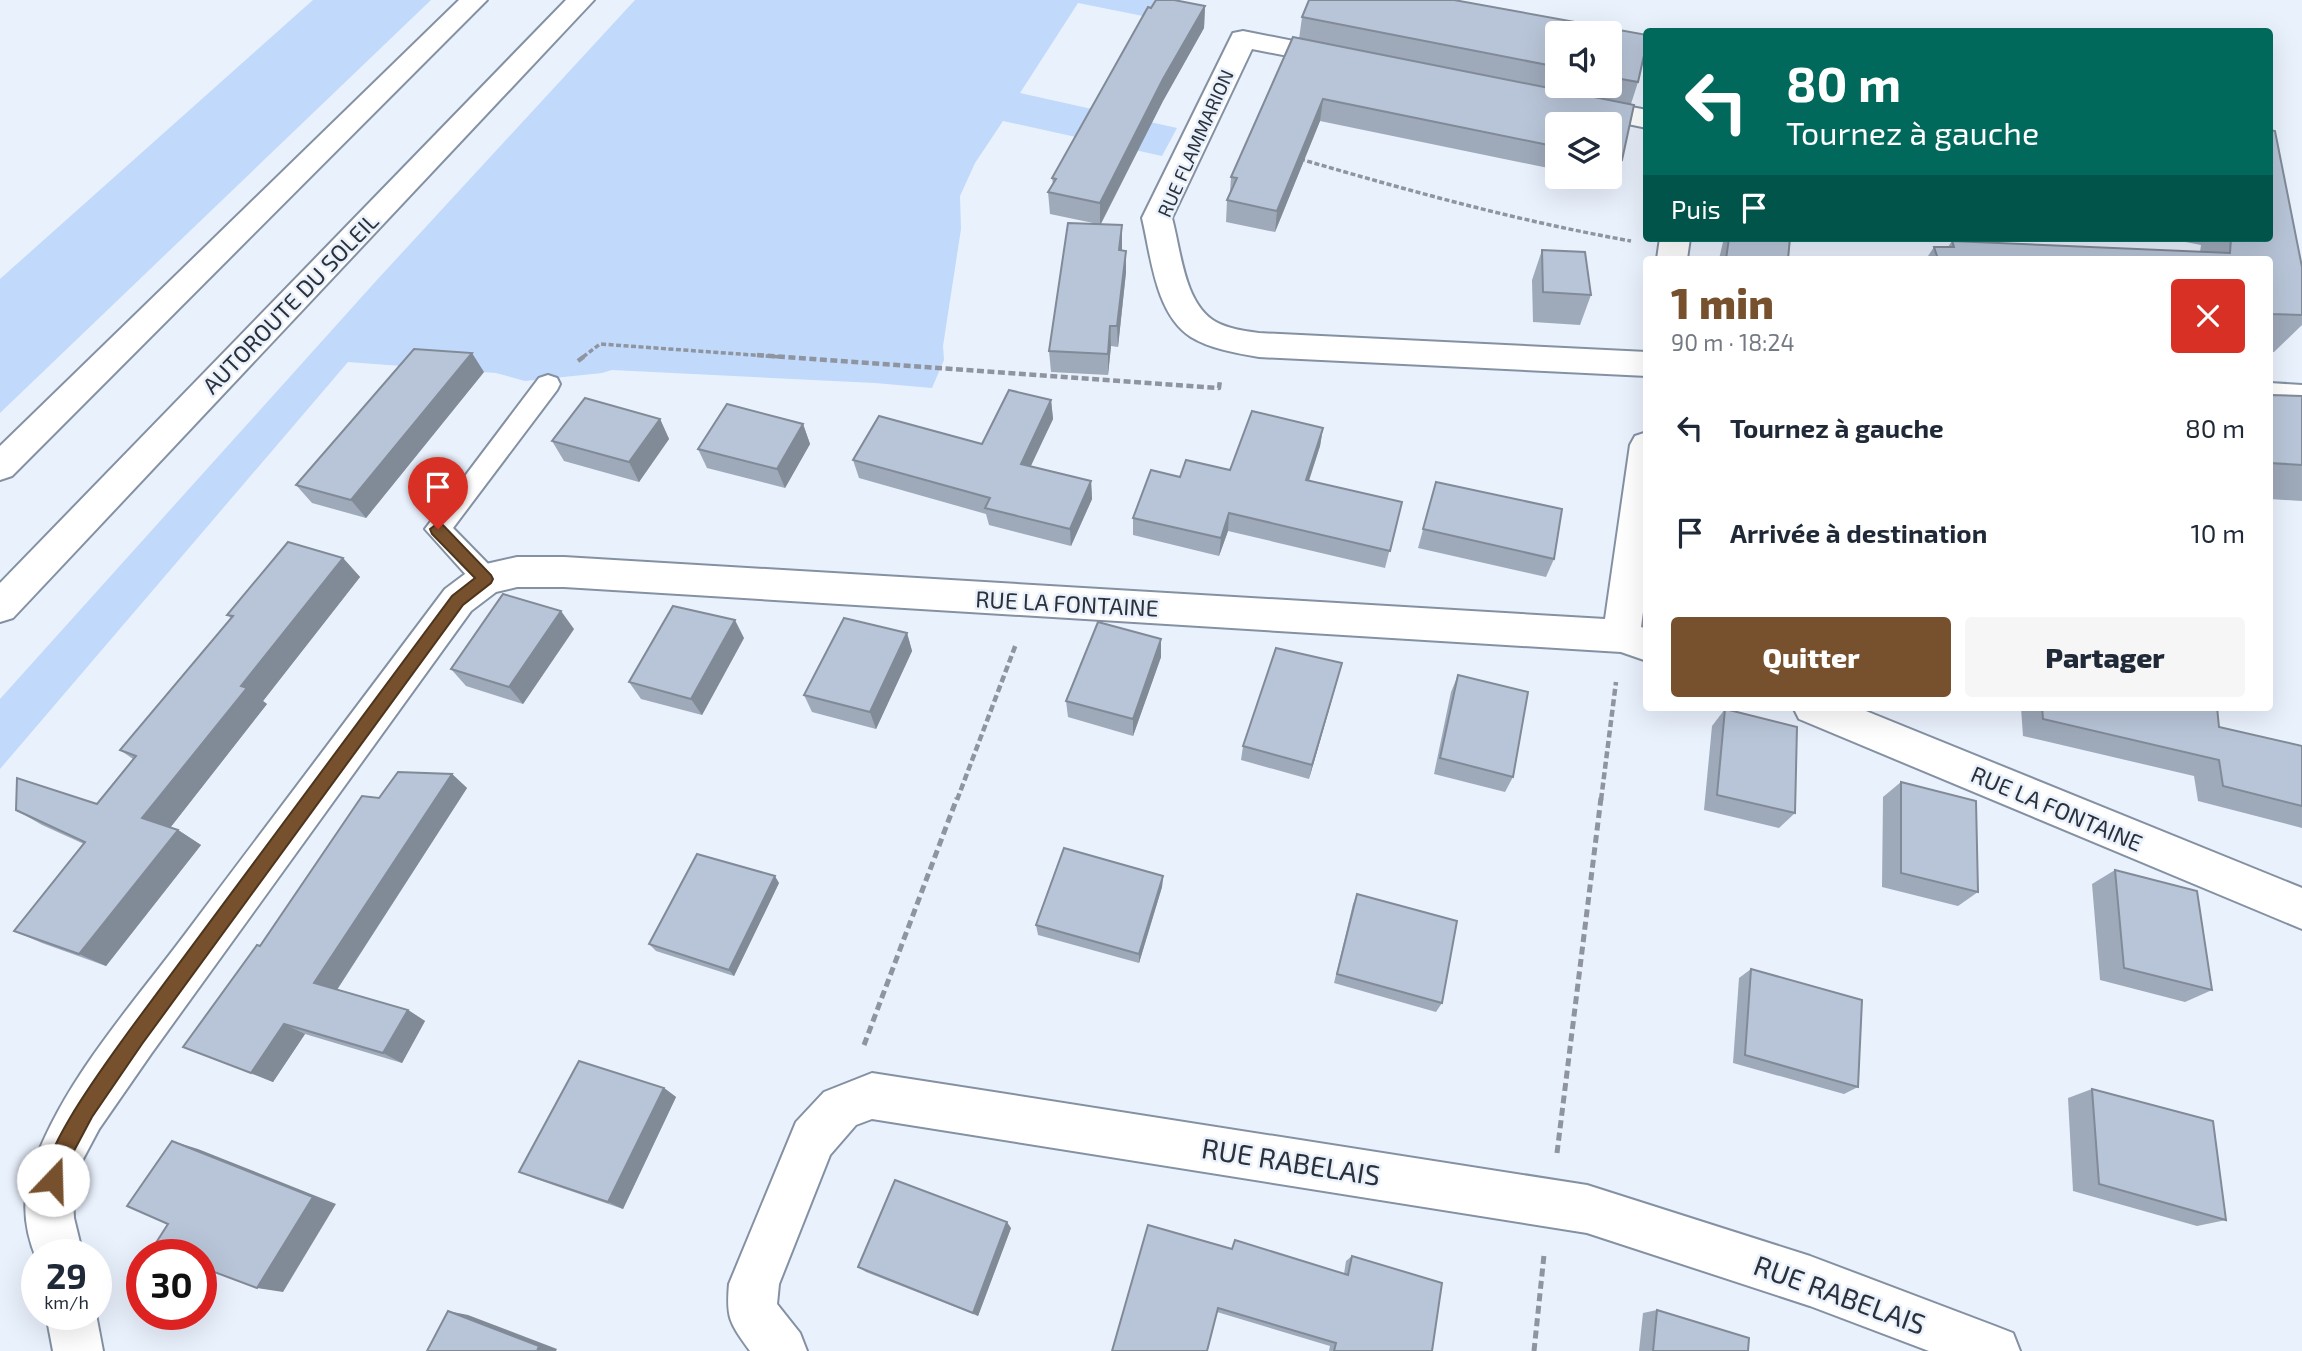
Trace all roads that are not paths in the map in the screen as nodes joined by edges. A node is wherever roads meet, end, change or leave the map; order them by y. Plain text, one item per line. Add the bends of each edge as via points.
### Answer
1 (474, 0) edge
2 (581, 0) edge
3 (1364, 63) edge
4 (1552, 100) edge
5 (1643, 118) edge
6 (1643, 364) edge
7 (548, 384) road end
8 (2273, 395) edge
9 (2302, 397) edge
10 (0, 467) edge
11 (1643, 505) edge
12 (486, 579) junction
13 (0, 607) edge
14 (1634, 641) edge
15 (1822, 711) edge
16 (2302, 909) edge
17 (56, 1239) edge
18 (74, 1330) edge
19 (78, 1351) edge
20 (782, 1351) edge
21 (1995, 1351) edge

1 - 10 main road
2 - 13 main road, AUTOROUTE DU SOLEIL
3 - 6 main road, RUE FLAMMARION via 1243,39 1157,218 1181,304 1196,324 1221,338 1259,345
4 - 5 main road
7 - 12 lane via 438,529
8 - 9 main road
11 - 14 main road
12 - 14 main road, RUE LA FONTAINE via 517,572 564,572
12 - 17 main road via 458,600 85,1111 58,1161 48,1199
15 - 16 main road, RUE LA FONTAINE
18 - 19 main road
20 - 21 main road, RUE RABELAIS via 752,1312 754,1284 813,1139 840,1108 872,1096 1587,1209 1810,1281

